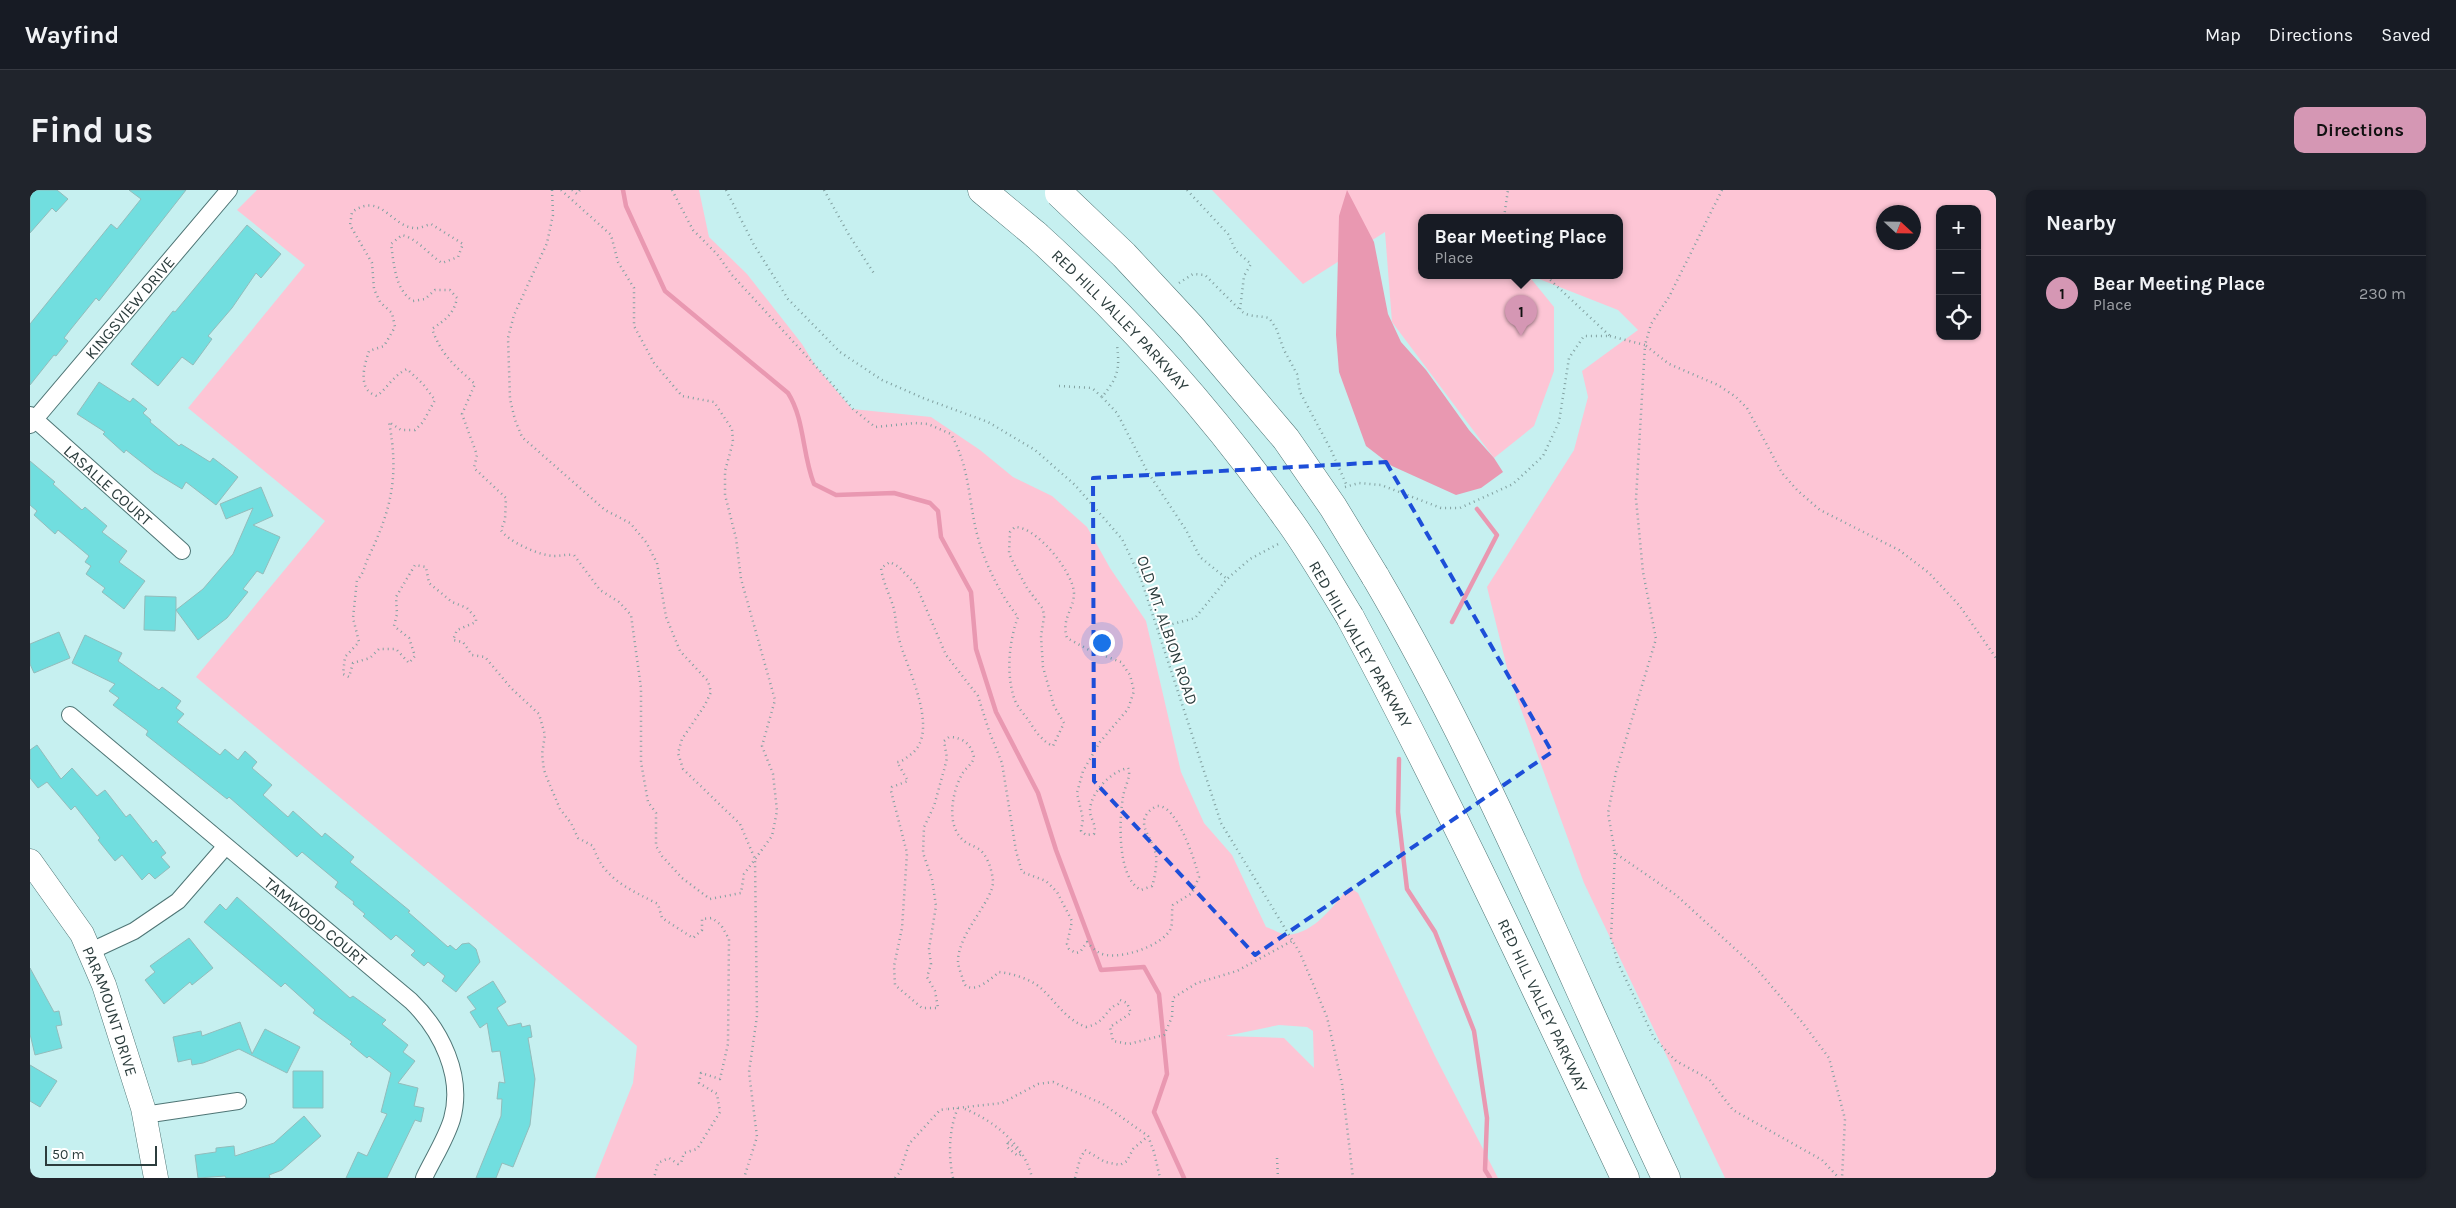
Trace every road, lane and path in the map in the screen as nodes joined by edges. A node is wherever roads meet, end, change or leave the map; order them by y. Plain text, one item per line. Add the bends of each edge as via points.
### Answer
1 (229, 190) edge
2 (552, 190) edge
3 (561, 190) edge
4 (572, 190) edge
5 (580, 190) edge
6 (672, 190) edge
7 (726, 190) edge
8 (824, 190) edge
9 (982, 190) edge
10 (1187, 190) edge
11 (1508, 190) edge
12 (1722, 190) edge
13 (1057, 191) edge
14 (1504, 214) edge
15 (875, 275) dead end
16 (1549, 279) edge
17 (1610, 336) junction
18 (1645, 345) junction
19 (1102, 397) dead end
20 (32, 420) edge
21 (1347, 486) junction
22 (1340, 492) dead end
23 (1284, 539) dead end
24 (182, 551) dead end
25 (1227, 579) junction
26 (1158, 628) junction
27 (1996, 658) edge
28 (70, 715) dead end
29 (225, 847) junction
30 (1615, 853) junction
31 (755, 859) junction
32 (30, 861) edge
33 (1292, 941) junction
34 (91, 951) junction
35 (238, 1101) dead end
36 (958, 1108) junction
37 (963, 1108) junction
38 (948, 1109) junction
39 (144, 1115) junction
40 (1148, 1136) junction
41 (1022, 1154) junction
42 (1277, 1158) dead end
43 (156, 1178) edge
44 (424, 1178) edge
45 (654, 1178) edge
46 (744, 1178) edge
47 (895, 1178) edge
48 (953, 1178) edge
49 (1032, 1178) edge
50 (1075, 1178) edge
51 (1160, 1178) edge
52 (1278, 1178) edge
53 (1353, 1178) edge
54 (1625, 1178) edge
55 (1666, 1178) edge
56 (1841, 1178) edge

1 - 20 street, KINGSVIEW DRIVE
2 - 31 path via 553,215 547,243 514,315 508,338 514,420 522,437 605,510 630,523 654,556 666,617 680,651 708,681 711,692 682,739 678,753 683,769 739,822
3 - 31 path via 611,235 618,262 634,288 634,326 654,362 682,396 714,402 732,429 733,442 725,471 724,495 736,538 741,579 775,700 762,746 773,774 777,811 772,836
4 - 5 path via 577,194
6 - 33 path via 693,230 852,409 875,427 928,424 951,434 965,464 977,532 986,559 1018,617 1010,659 1014,700 1034,730 1053,746 1064,723 1054,706 1043,667 1043,609 1012,560 1010,532 1015,527 1026,529 1066,569 1074,595 1066,617 1067,638 1121,662 1130,675 1134,691 1128,709 1100,742 1080,778 1077,793 1081,831 1086,835 1094,834 1096,828 1090,812 1096,792 1117,772 1128,768 1120,821 1121,847 1130,882 1141,890 1152,886 1156,856 1144,822 1147,814 1160,805 1178,822 1196,866 1199,877 1196,885 1192,893 1173,905 1170,928 1160,940 1147,949 1116,956 1098,952 1087,942 1080,952 1072,952 1067,944 1072,921 1057,892 1046,881 1022,872 1002,763 978,696 946,655 916,585 899,567 890,562 884,564 881,568 883,583 893,606 899,640 919,698 923,734 915,751 897,762 908,781 892,787 891,791 907,853 902,928 894,966 895,985 922,1008 938,1008 935,991 927,978 936,906 923,845 924,827 934,806 946,764 944,741 948,737 960,739 971,746 974,758 961,774 951,817 963,840 983,853 993,884 961,944 958,961 966,987 982,985 999,972 1013,974 1041,988 1061,1012 1086,1027 1103,1020 1120,1000 1127,1003 1131,1013 1110,1027 1112,1041 1129,1044 1164,1035 1172,1017 1172,998 1176,994 1197,983 1237,971
7 - 26 path, OLD MT. ALBION ROAD via 754,245 788,299 840,352 882,380 988,422 1035,450 1075,485 1122,539 1141,579
8 - 15 path
9 - 54 highway, RED HILL VALLEY PARKWAY, bridge via 1088,282 1184,384 1286,516 1350,617 1414,736
10 - 21 path via 1228,234 1236,251 1250,261 1244,276 1240,310 1255,317 1269,318 1276,328 1297,374 1300,392
11 - 14 path
12 - 18 path via 1669,297 1651,324
13 - 55 highway, bridge via 1101,231 1184,319 1286,438 1333,507 1417,648 1504,826
16 - 17 path
17 - 18 path
17 - 21 path via 1584,336 1569,358 1559,422 1543,456 1513,484 1460,508 1441,508 1381,485 1358,483
18 - 27 path via 1669,364 1736,397 1747,408 1782,473 1798,491 1820,510 1898,550 1929,573 1959,605
18 - 30 path via 1636,499 1656,639 1614,780 1608,813
19 - 25 path via 1117,413 1147,471 1200,557
20 - 24 street, LASALLE COURT
21 - 22 path
23 - 25 path via 1250,559
25 - 26 path via 1195,618
26 - 33 path, OLD MT. ALBION ROAD via 1221,822
28 - 29 street, TAMWOOD COURT
29 - 34 street via 178,901 134,931
29 - 44 street, TAMWOOD COURT via 411,1001 438,1032 451,1069 454,1109 452,1120
30 - 56 path via 1676,895 1756,968 1829,1058 1844,1119
30 - 56 path via 1611,938 1618,963 1654,1038 1676,1061 1708,1079 1734,1110 1822,1160
31 - 45 path via 744,874 741,893 710,899 682,878 662,856 656,846 656,813 648,802 641,762 640,688 631,615 619,602 600,590 574,555 540,553 504,536 501,530 506,498 474,468 477,455 462,414 475,384 446,358 432,329 449,316 456,307 457,298 450,290 436,290 425,299 413,301 404,296 395,271 390,244 402,235 442,263 458,257 463,244 431,224 418,228 404,224 383,206 366,204 358,207 352,212 350,225 372,263 374,289 380,302 392,313 395,327 384,346 369,351 363,370 365,386 370,394 377,396 397,373 407,369 435,400 415,430 401,430 389,422 394,488 380,535 364,573 357,580 353,618 359,642 345,657 342,674 349,677 353,663 370,658 379,649 396,649 409,663 412,661 414,656 409,638 394,626 396,597 415,565 426,567 429,583 476,618 476,622 457,630 453,640 463,642 472,655 485,657 539,714 545,734 544,770 560,809 572,823 578,838 593,846 598,862 621,885 658,904 662,918 680,927 684,934 693,938 702,930 702,919 706,917 721,925 729,939 729,1018 725,1062 720,1079 701,1073 698,1079 717,1094 720,1112 697,1149 684,1152 681,1163 669,1158 658,1163
31 - 46 path via 757,1016 749,1072 758,1137
32 - 34 street, PARAMOUNT DRIVE
33 - 53 path, OLD MT. ALBION ROAD via 1327,1017 1342,1084
34 - 39 street, PARAMOUNT DRIVE
35 - 39 street
36 - 37 path
36 - 38 path
36 - 48 path via 952,1120 949,1152
37 - 38 path
37 - 40 path via 1002,1103 1038,1084 1052,1082 1103,1104
37 - 41 path via 986,1119 1004,1133
38 - 47 path via 940,1110 909,1144
39 - 43 street, PARAMOUNT DRIVE
40 - 50 path via 1120,1166 1105,1162 1085,1150
40 - 51 path
41 - 41 path via 1017,1152 1008,1142 1012,1153
41 - 49 path
42 - 52 path

